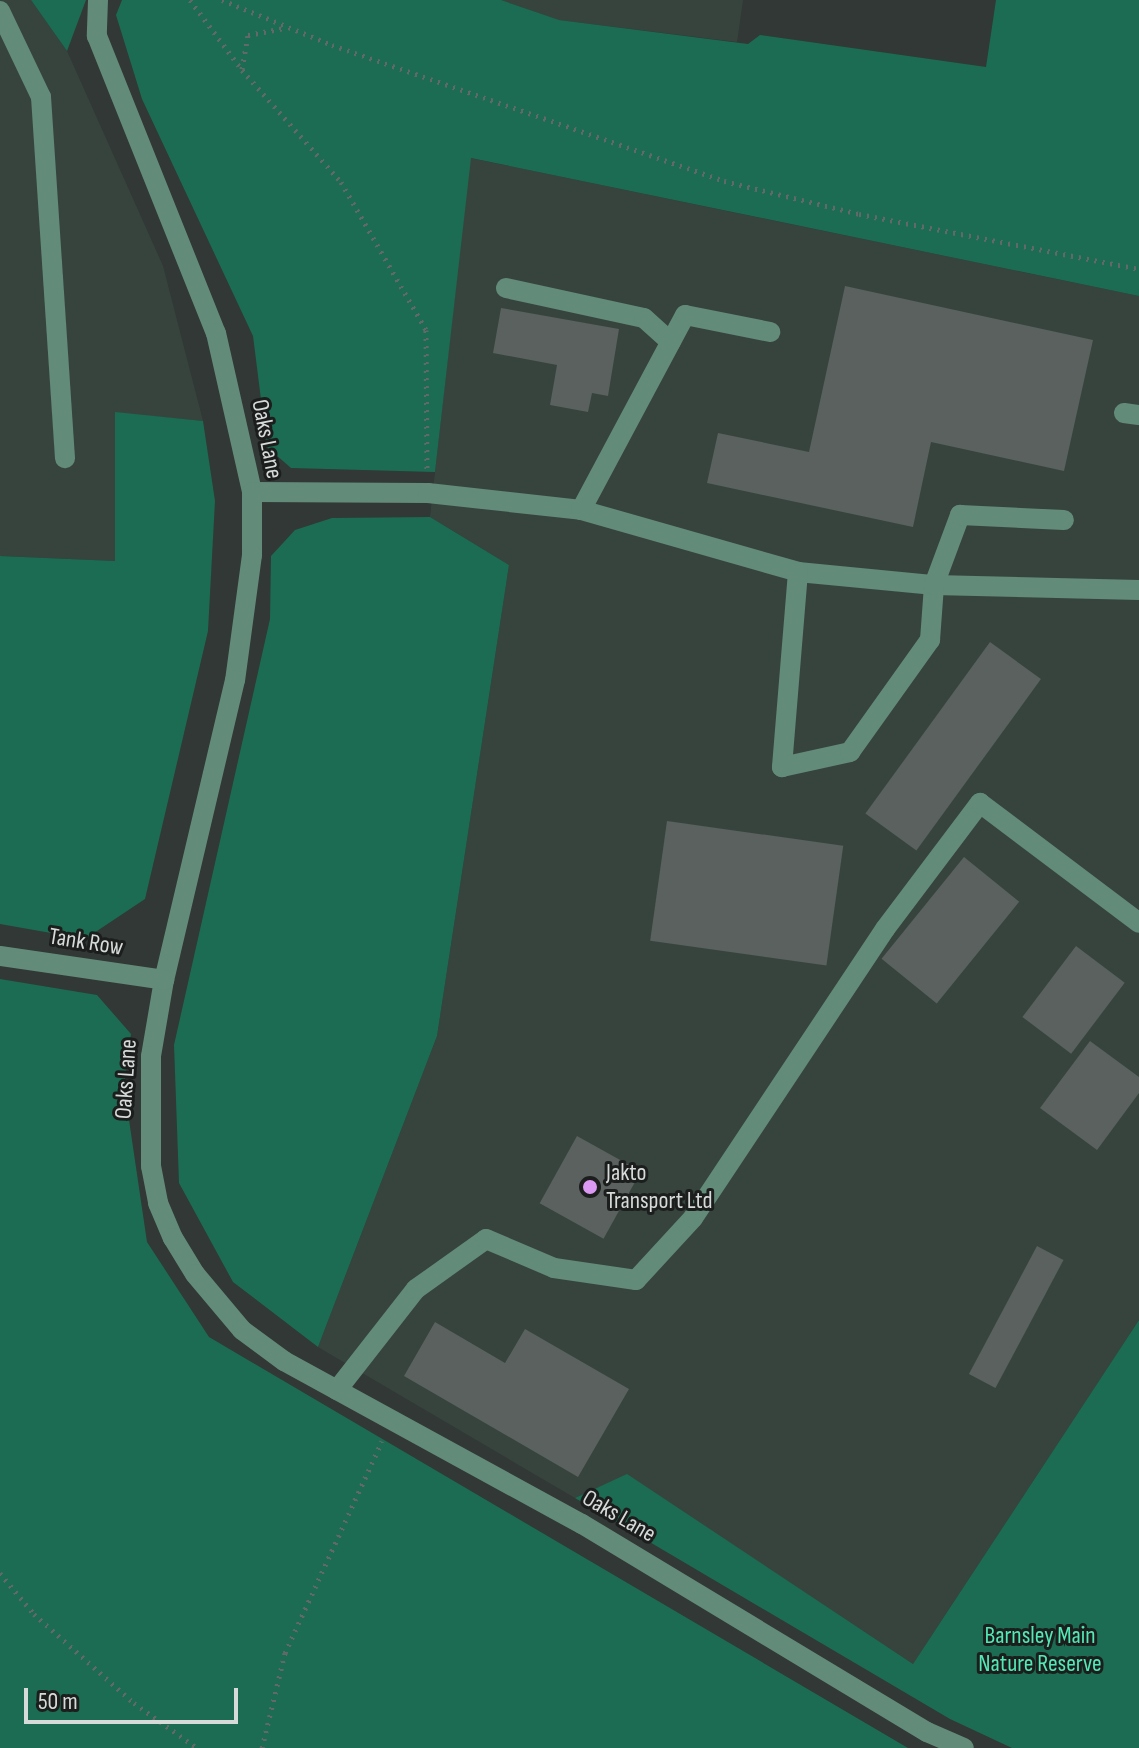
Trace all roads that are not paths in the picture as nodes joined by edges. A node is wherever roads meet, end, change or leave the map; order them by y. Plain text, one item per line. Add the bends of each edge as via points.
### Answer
1 (96, 4) edge
2 (0, 11) edge
3 (506, 288) dead end
4 (770, 332) dead end
5 (671, 342) junction
6 (65, 458) dead end
7 (252, 492) junction
8 (581, 510) junction
9 (1064, 520) dead end
10 (798, 572) junction
11 (934, 585) junction
12 (1139, 590) edge
13 (1139, 923) edge
14 (0, 956) edge
15 (164, 980) junction
16 (337, 1390) junction
17 (964, 1748) edge

1 - 7 street, Oaks Lane via 97,36 211,319
2 - 6 street via 41,97
3 - 5 street via 644,318
4 - 5 street via 685,315
5 - 8 street
7 - 8 street via 428,493
7 - 15 street, Oaks Lane via 252,555 235,680
8 - 10 street
9 - 11 street via 960,515
10 - 11 street
10 - 11 street via 782,767 850,752 930,640
11 - 12 street
13 - 16 street via 980,803 885,929 693,1218 636,1280 554,1268 486,1239 416,1289
14 - 15 street, Tank Row
15 - 16 street, Oaks Lane via 147,1119 158,1203 195,1274 242,1330
16 - 17 street, Oaks Lane via 582,1524 927,1732

